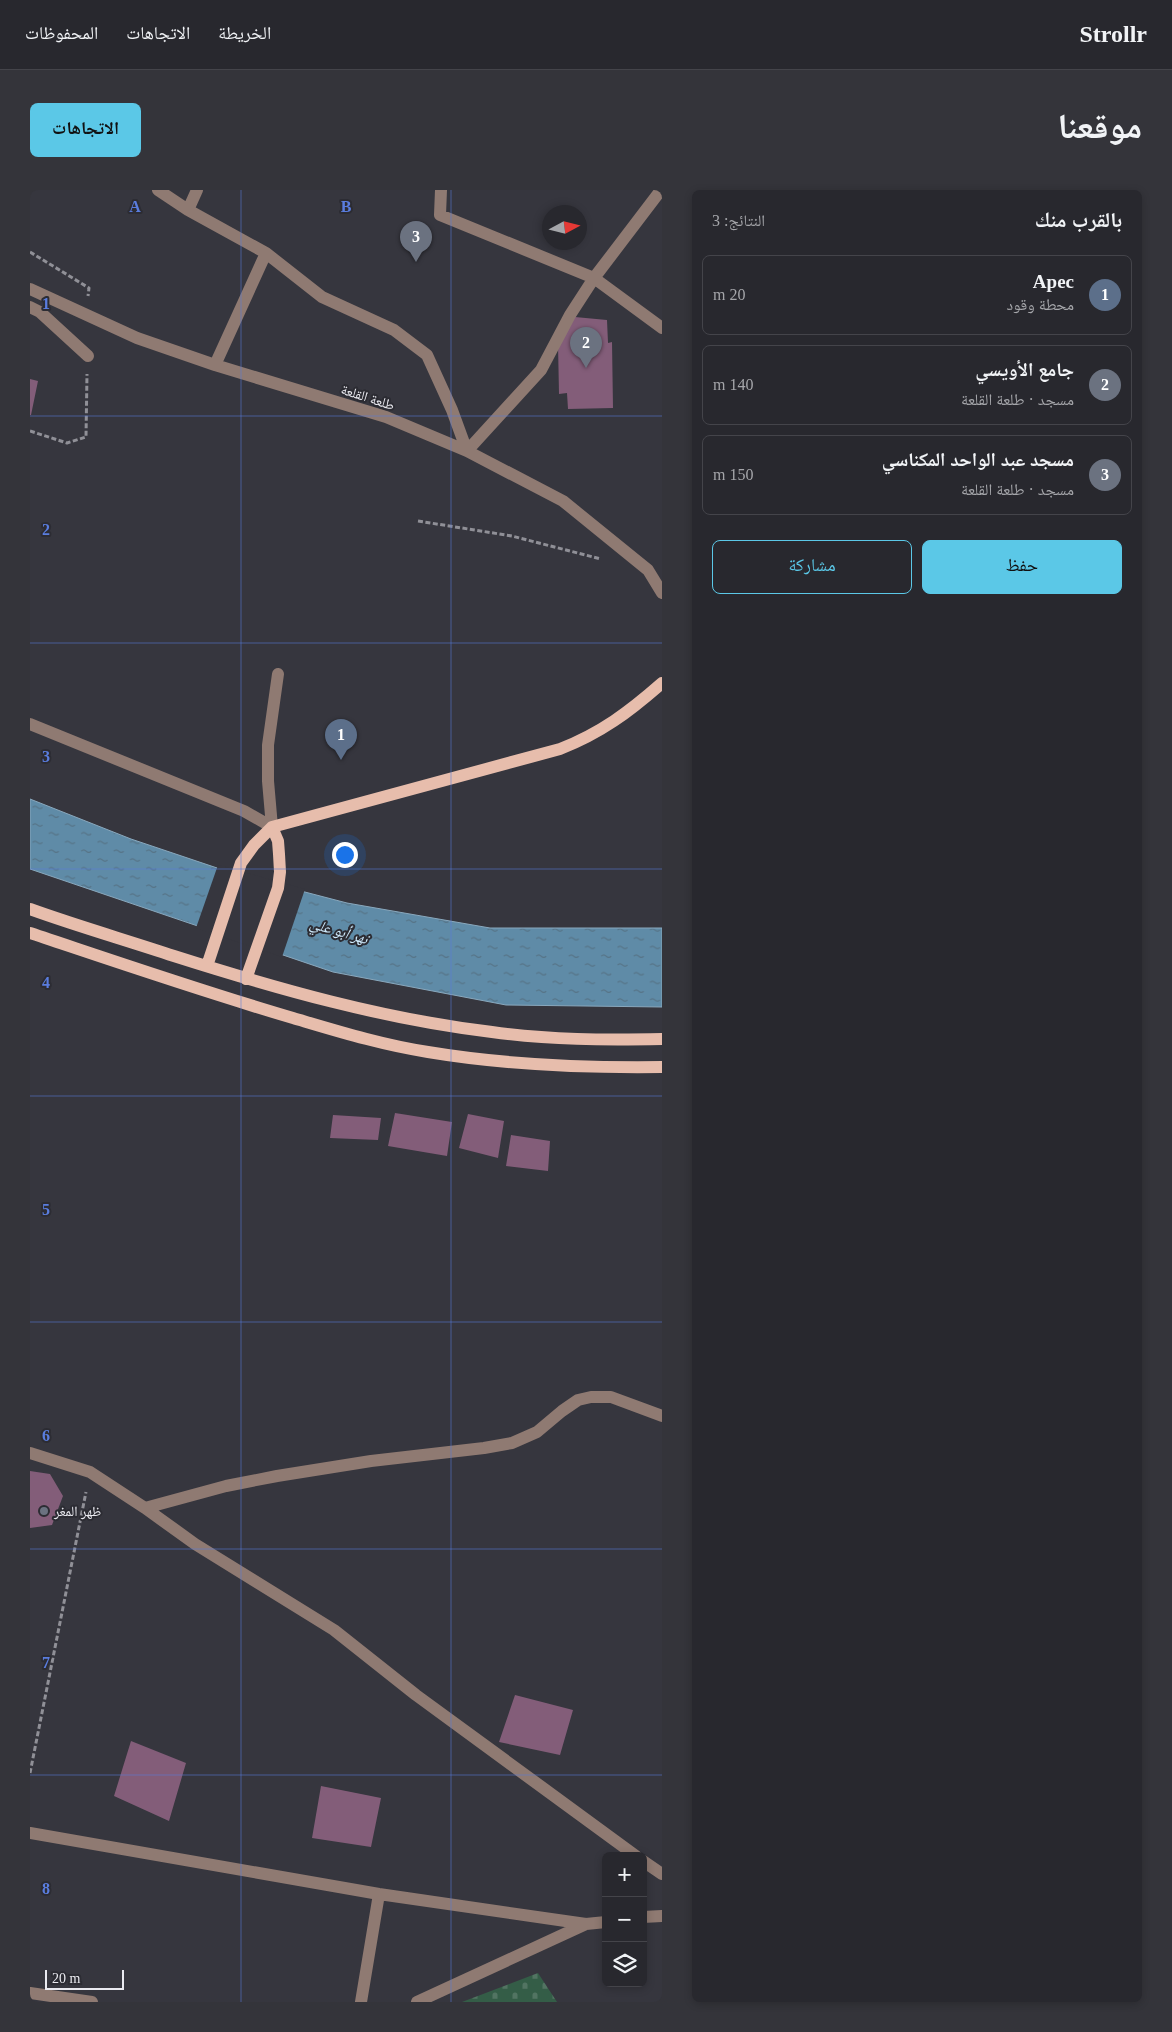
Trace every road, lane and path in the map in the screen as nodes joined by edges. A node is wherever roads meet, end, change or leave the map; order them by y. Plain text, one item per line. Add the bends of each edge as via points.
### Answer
1 (158, 190) edge
2 (197, 190) edge
3 (441, 190) edge
4 (661, 190) edge
5 (188, 210) junction
6 (30, 252) edge
7 (266, 253) junction
8 (594, 278) junction
9 (30, 289) edge
10 (30, 307) edge
11 (86, 315) junction
12 (662, 328) edge
13 (88, 356) joint
14 (216, 365) junction
15 (30, 431) edge
16 (467, 451) junction
17 (418, 521) dead end
18 (602, 559) dead end
19 (662, 594) edge
20 (278, 674) dead end
21 (662, 683) edge
22 (30, 724) edge
23 (272, 827) junction
24 (30, 909) edge
25 (30, 933) edge
26 (207, 966) junction
27 (246, 979) junction
28 (662, 1040) edge
29 (662, 1068) edge
30 (662, 1416) edge
31 (30, 1453) edge
32 (90, 1472) junction
33 (145, 1508) junction
34 (30, 1773) edge
35 (30, 1833) edge
36 (631, 1852) edge
37 (647, 1864) edge
38 (662, 1874) edge
39 (379, 1894) junction
40 (662, 1916) edge
41 (647, 1917) edge
42 (602, 1922) edge
43 (586, 1924) junction
44 (30, 1993) edge
45 (92, 2002) edge
46 (361, 2002) edge
47 (417, 2002) edge

1 - 5 street
2 - 5 street
3 - 8 street via 440,215
4 - 8 street
5 - 7 street
6 - 11 path via 89,288
7 - 14 street
7 - 16 street via 322,297 394,330 427,355
8 - 12 street
8 - 16 street via 541,370
9 - 11 street, طلعة القلعة
10 - 13 street via 40,312
11 - 14 street, طلعة القلعة via 137,338
13 - 15 path via 86,437 67,443
14 - 16 street, طلعة القلعة via 386,417
16 - 19 street, طلعة القلعة via 563,501 648,570
17 - 18 path via 512,536
20 - 23 street via 268,744
21 - 23 main road via 624,716 599,732 560,749
22 - 23 street via 244,811
23 - 26 main road via 254,844 241,863
23 - 27 main road via 278,841 278,888
24 - 26 main road
25 - 29 main road via 234,1001 362,1038 427,1052 490,1061 596,1068
26 - 27 main road
27 - 28 main road via 368,1011 484,1031 546,1038
30 - 33 street via 611,1397 591,1397 578,1400 536,1432 512,1443 277,1476
31 - 32 street
32 - 33 street
32 - 34 path
33 - 36 street via 195,1544 334,1630
35 - 39 street
37 - 38 street
39 - 43 street
39 - 46 street
40 - 41 street
42 - 43 street
43 - 47 street
44 - 45 street

